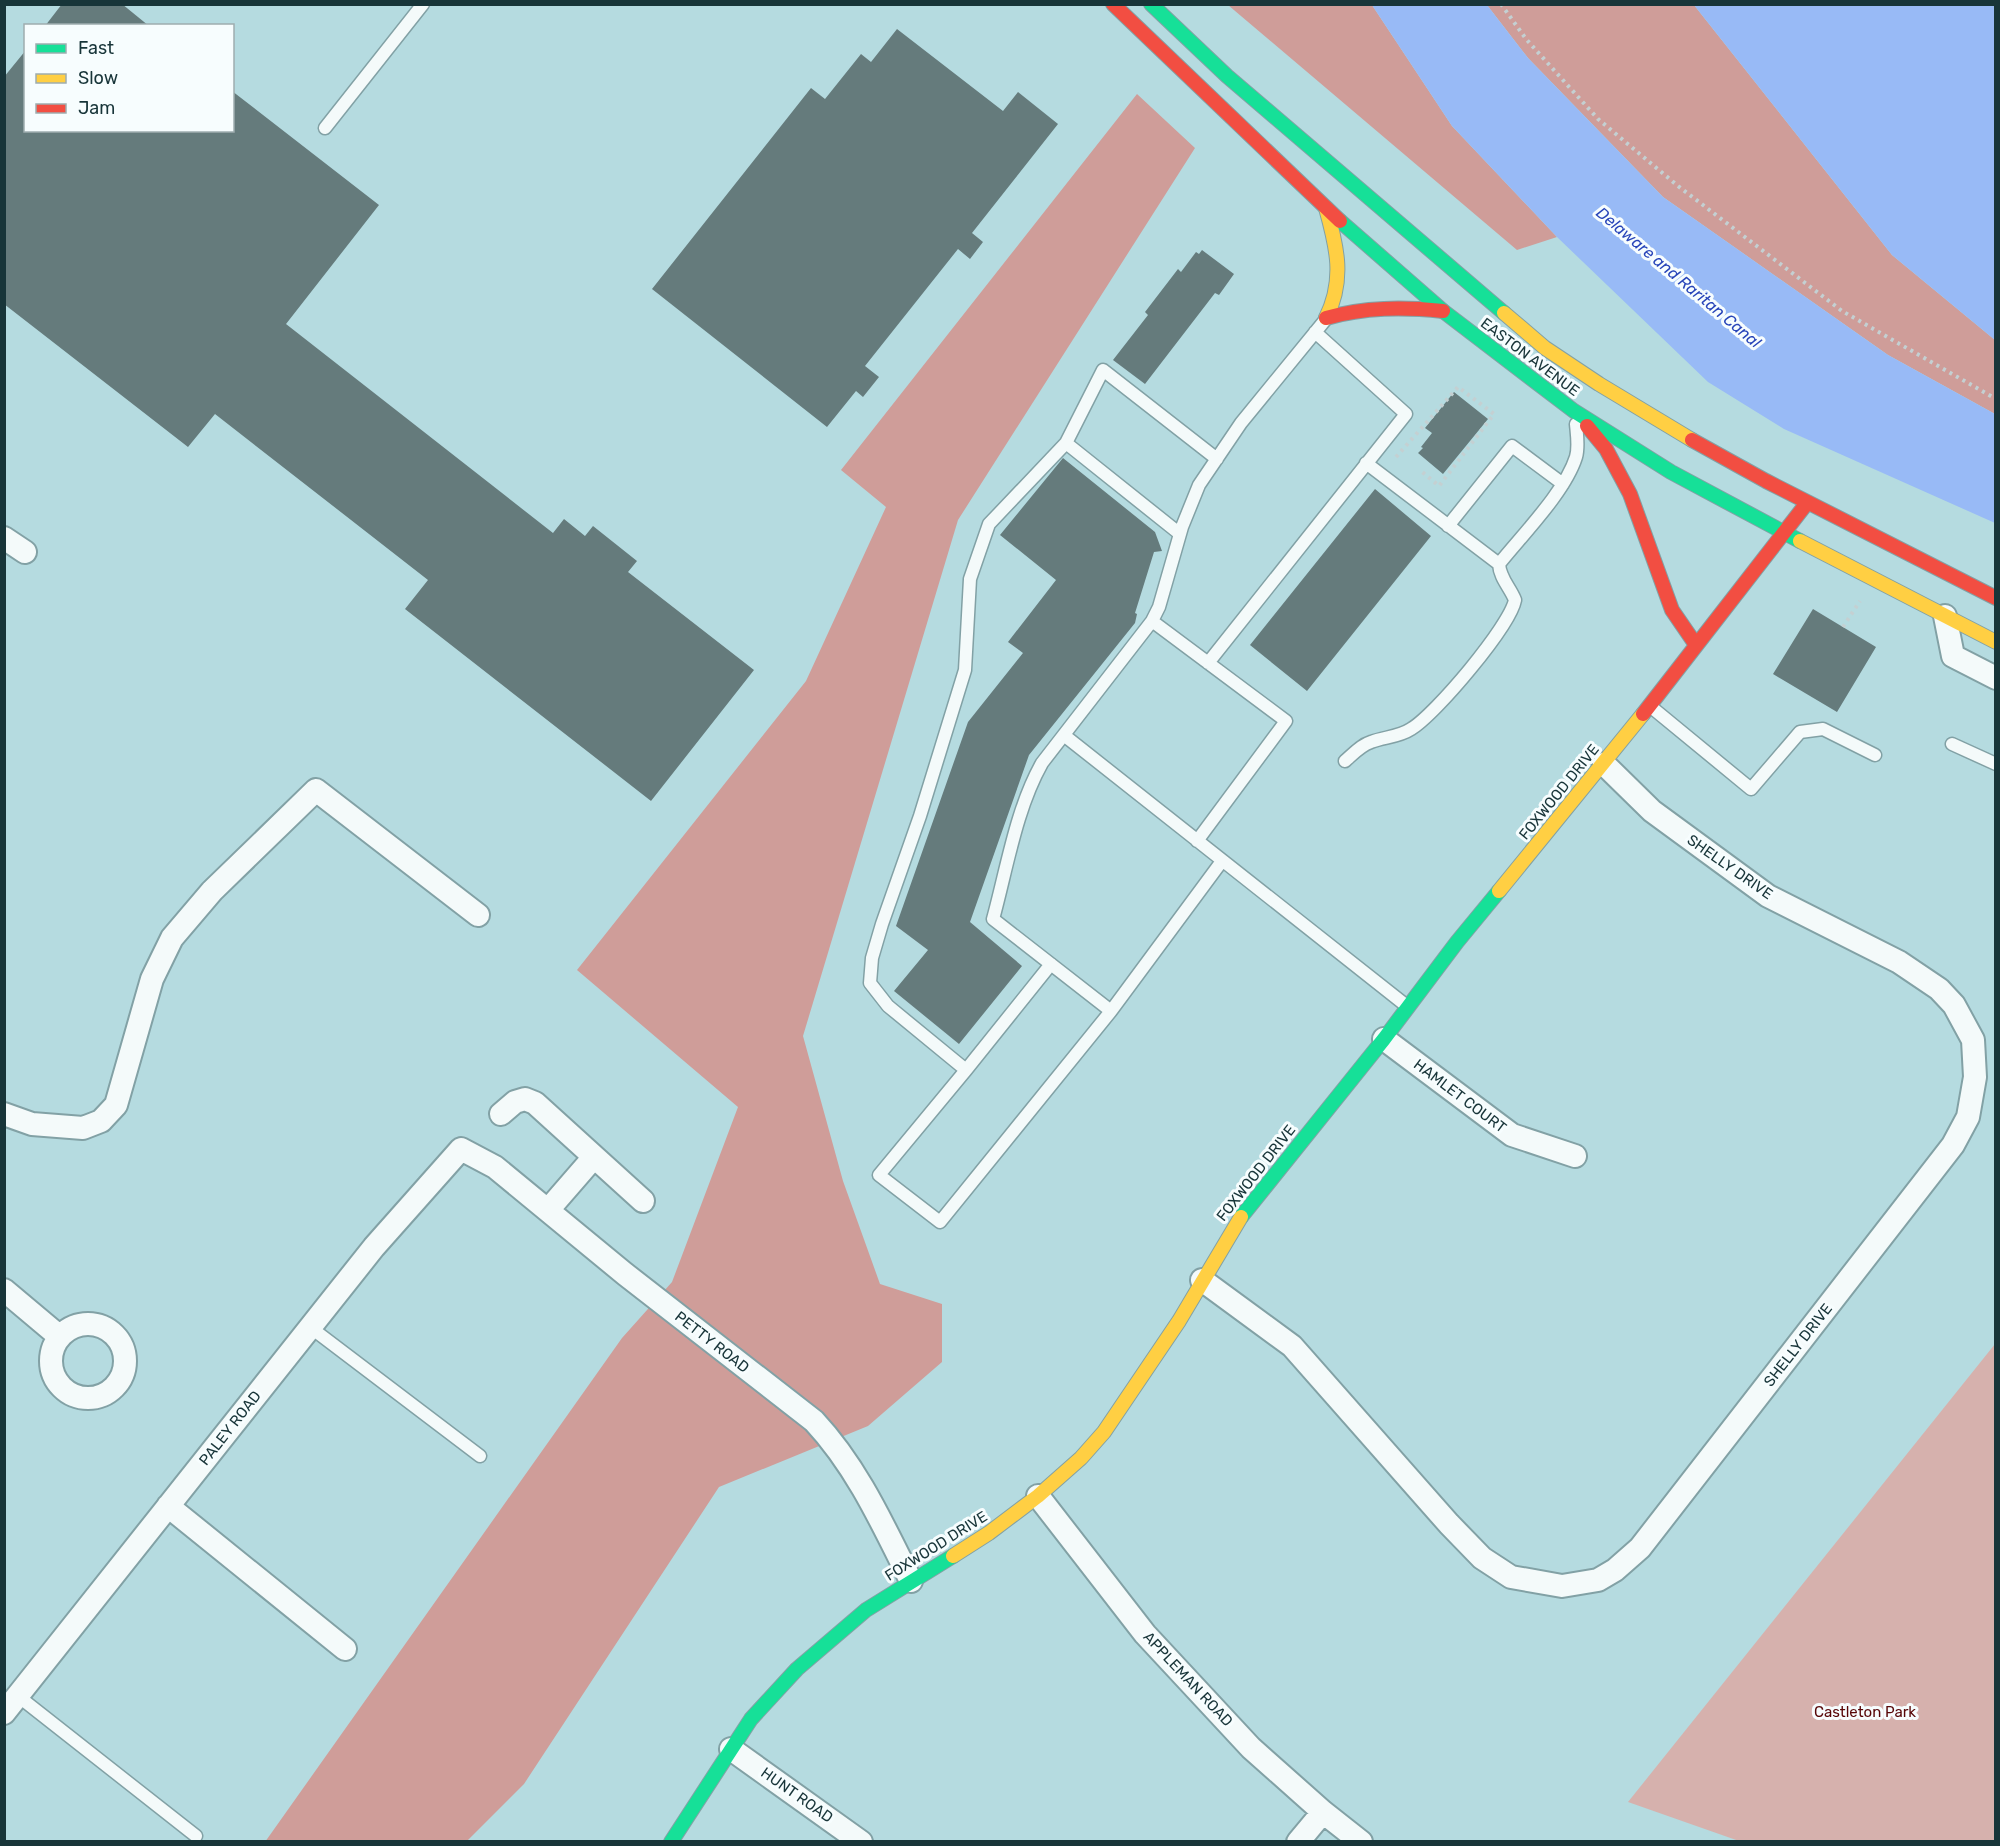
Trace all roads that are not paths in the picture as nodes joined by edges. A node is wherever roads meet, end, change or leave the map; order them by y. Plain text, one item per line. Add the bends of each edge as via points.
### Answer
1 (423, 4) edge
2 (1113, 4) edge
3 (1151, 4) edge
4 (325, 128) dead end
5 (1326, 208) junction
6 (1443, 311) junction
7 (1326, 318) junction
8 (1315, 332) junction
9 (1574, 411) junction
10 (1066, 443) junction
11 (1217, 459) junction
12 (1366, 464) junction
13 (1563, 484) junction
14 (1806, 503) junction
15 (1448, 525) junction
16 (1785, 533) junction
17 (1180, 534) junction
18 (4, 538) edge
19 (25, 552) dead end
20 (1499, 564) junction
21 (1995, 598) edge
22 (1945, 616) junction
23 (1152, 621) junction
24 (1995, 642) edge
25 (1696, 645) junction
26 (1208, 663) junction
27 (1995, 678) edge
28 (1649, 705) junction
29 (1065, 736) junction
30 (1952, 744) dead end
31 (1875, 755) dead end
32 (1345, 761) dead end
33 (1604, 764) junction
34 (1995, 764) edge
35 (1197, 841) junction
36 (1222, 861) junction
37 (478, 915) dead end
38 (1051, 964) junction
39 (1408, 1007) junction
40 (1111, 1011) junction
41 (1384, 1039) junction
42 (966, 1070) junction
43 (4, 1114) edge
44 (501, 1114) dead end
45 (461, 1149) joint
46 (1575, 1156) dead end
47 (594, 1157) junction
48 (643, 1201) dead end
49 (548, 1210) junction
50 (1202, 1280) junction
51 (4, 1290) edge
52 (310, 1327) junction
53 (60, 1337) dead end
54 (480, 1456) dead end
55 (1038, 1496) junction
56 (168, 1506) junction
57 (911, 1581) junction
58 (345, 1649) dead end
59 (11, 1704) edge
60 (731, 1749) junction
61 (1323, 1812) junction
62 (196, 1836) dead end
63 (671, 1842) edge
64 (861, 1842) edge
65 (1298, 1842) edge
66 (1360, 1842) edge

1 - 4 lane
2 - 5 main road, EASTON AVENUE
3 - 14 main road, EASTON AVENUE via 1227,76 1545,348 1684,437
5 - 6 main road, EASTON AVENUE
5 - 7 main road via 1338,265 1335,305
6 - 7 main road via 1373,308
6 - 9 main road, EASTON AVENUE
7 - 8 lane
8 - 11 lane
8 - 12 lane via 1406,414
9 - 13 lane via 1576,456
9 - 16 main road, EASTON AVENUE via 1671,472
9 - 25 main road via 1606,449 1630,494 1672,610
10 - 11 lane via 1103,370
10 - 17 lane
10 - 42 lane via 989,524 970,579 965,670 872,958 870,982 888,1006
11 - 17 lane via 1199,485
12 - 15 lane
12 - 26 lane
13 - 15 lane via 1512,446
13 - 20 lane
14 - 16 main road, FOXWOOD DRIVE
14 - 21 main road, EASTON AVENUE
15 - 20 lane
16 - 22 main road, EASTON AVENUE
16 - 25 main road, FOXWOOD DRIVE
17 - 23 lane
18 - 19 street
20 - 32 lane via 1515,600 1514,608 1467,672 1423,721 1409,731 1371,742
22 - 24 main road, EASTON AVENUE
22 - 27 street via 1953,656
23 - 26 lane
23 - 29 lane
25 - 28 main road, FOXWOOD DRIVE
26 - 35 lane via 1286,721
28 - 31 lane via 1751,789 1800,732 1823,729
28 - 33 main road, FOXWOOD DRIVE
29 - 35 lane
29 - 38 lane via 1042,763 1028,794 993,919
30 - 34 lane
33 - 39 main road, FOXWOOD DRIVE
33 - 50 street, SHELLY DRIVE via 1652,811 1768,896 1899,962 1939,989 1954,1005 1973,1040 1975,1077 1968,1118 1953,1145 1648,1538 1615,1570 1598,1580 1562,1586 1511,1577 1482,1558 1449,1524 1292,1346
35 - 36 lane
36 - 39 lane
36 - 40 lane
37 - 43 street via 315,790 212,891 172,938 152,979 116,1105 101,1121 83,1128 32,1124
38 - 40 lane
38 - 42 lane
39 - 41 main road, FOXWOOD DRIVE
40 - 42 lane via 940,1221 879,1175
41 - 46 street, HAMLET COURT via 1512,1135
41 - 50 main road, FOXWOOD DRIVE via 1236,1223
44 - 47 street via 515,1102 525,1099 535,1103
45 - 49 street, PETTY ROAD via 495,1167
45 - 52 street, PALEY ROAD
47 - 48 street
47 - 49 street
49 - 57 street, PETTY ROAD via 814,1421 867,1494
50 - 55 main road, FOXWOOD DRIVE via 1104,1432
51 - 53 street
52 - 54 lane
52 - 56 street, PALEY ROAD
55 - 57 main road, FOXWOOD DRIVE via 989,1533
55 - 61 street, APPLEMAN ROAD via 1146,1634 1251,1748
56 - 58 street
56 - 59 street, PALEY ROAD
57 - 60 main road, FOXWOOD DRIVE via 866,1610 797,1669
59 - 62 lane
60 - 63 main road, FOXWOOD DRIVE
60 - 64 street, HUNT ROAD
61 - 65 street
61 - 66 street, APPLEMAN ROAD

